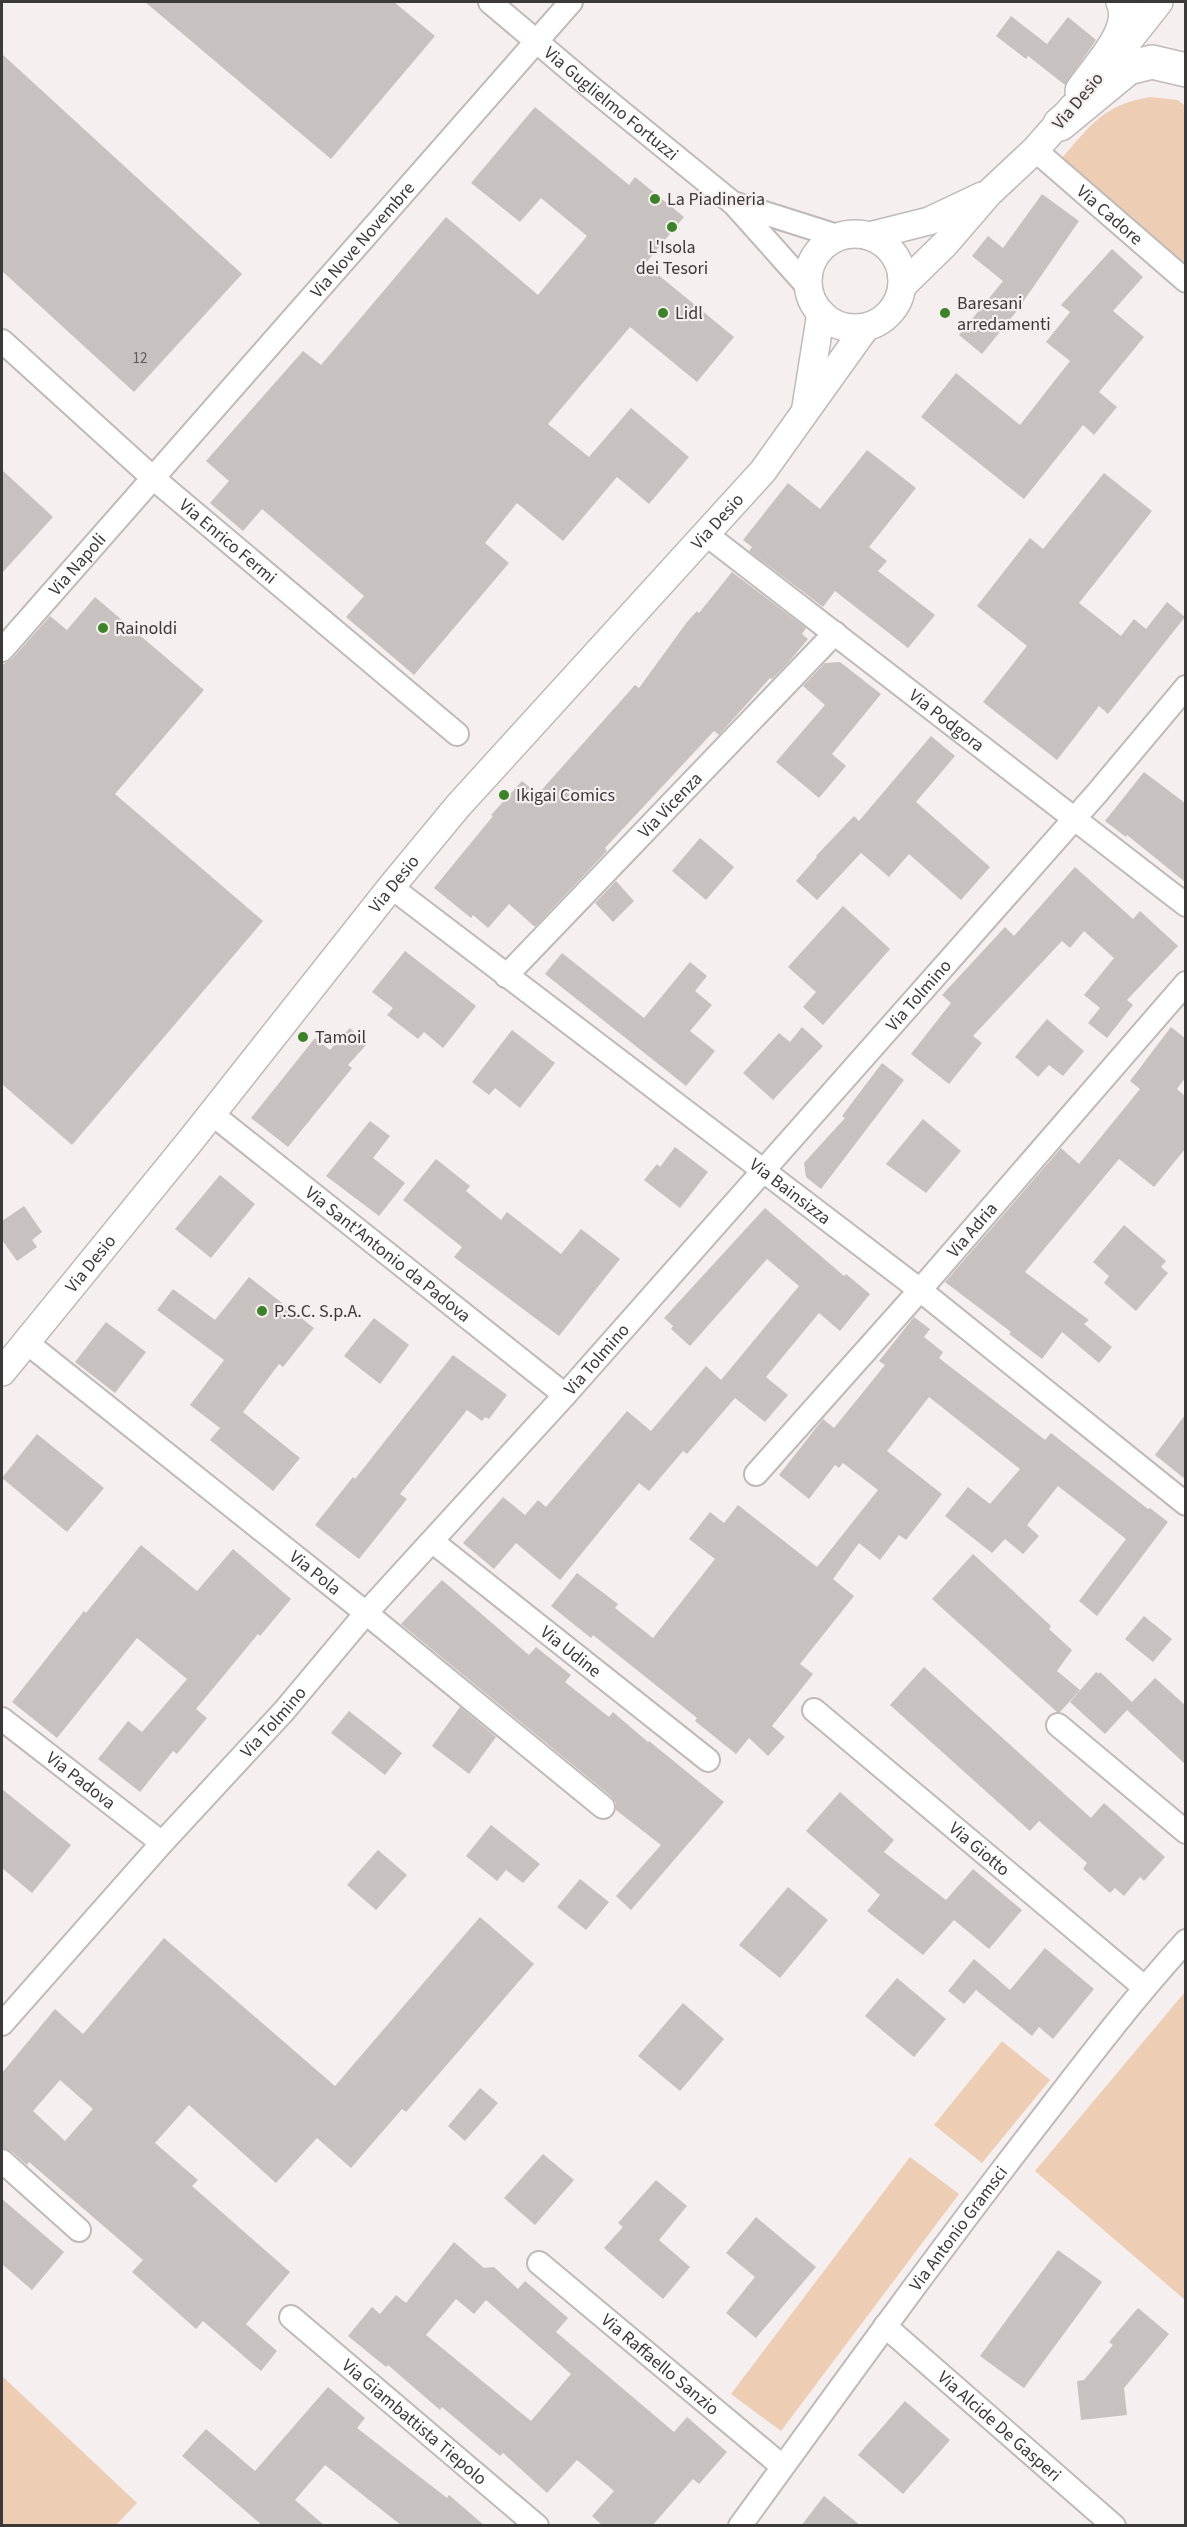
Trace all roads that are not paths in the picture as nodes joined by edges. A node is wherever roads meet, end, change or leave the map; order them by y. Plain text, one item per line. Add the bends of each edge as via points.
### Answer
1 (490, 2) edge
2 (571, 2) edge
3 (1123, 2) edge
4 (1159, 2) edge
5 (537, 42) junction
6 (1185, 70) edge
7 (1062, 121) junction
8 (1035, 150) junction
9 (989, 193) junction
10 (734, 204) junction
11 (869, 236) junction
12 (840, 237) junction
13 (1185, 281) edge
14 (902, 286) junction
15 (809, 288) junction
16 (821, 313) junction
17 (866, 327) junction
18 (2, 341) edge
19 (805, 414) junction
20 (153, 478) junction
21 (707, 535) junction
22 (835, 633) junction
23 (2, 650) edge
24 (1185, 687) edge
25 (457, 734) dead end
26 (1075, 818) junction
27 (391, 887) junction
28 (1185, 905) edge
29 (506, 975) junction
30 (1185, 983) edge
31 (212, 1114) junction
32 (763, 1171) junction
33 (920, 1290) junction
34 (26, 1342) junction
35 (2, 1372) edge
36 (565, 1395) junction
37 (756, 1474) dead end
38 (1185, 1504) edge
39 (433, 1542) junction
40 (366, 1613) junction
41 (814, 1710) dead end
42 (2, 1719) edge
43 (1058, 1725) dead end
44 (708, 1760) dead end
45 (603, 1806) dead end
46 (1185, 1832) edge
47 (162, 1843) junction
48 (1185, 1941) edge
49 (1144, 1987) junction
50 (2, 2024) edge
51 (2, 2161) edge
52 (79, 2230) dead end
53 (539, 2263) dead end
54 (291, 2317) dead end
55 (885, 2326) junction
56 (782, 2466) junction
57 (537, 2526) edge
58 (740, 2526) edge
59 (1114, 2526) edge

1 - 5 street, Via Guglielmo Fortuzzi
2 - 5 street, Via Nove Novembre
3 - 7 highway via 1125,20 1118,39
4 - 7 street, Via Desio
5 - 10 street, Via Guglielmo Fortuzzi
5 - 20 street, Via Nove Novembre
6 - 7 highway via 1152,62 1128,68
7 - 8 street, Via Desio
8 - 9 street, Via Desio
8 - 13 street, Via Cadore
9 - 11 street, Via Desio via 929,221
9 - 14 street, Via Desio
10 - 12 street, Via Guglielmo Fortuzzi
10 - 15 street, Via Guglielmo Fortuzzi
11 - 12 street
11 - 14 street via 884,243 895,255
12 - 15 street via 826,244 815,257 809,272
14 - 17 street via 899,301 890,313
15 - 16 street
16 - 17 street via 849,328
16 - 19 street, Via Desio
17 - 19 street, Via Desio
18 - 20 street, Via Enrico Fermi
19 - 21 street, Via Desio via 763,471
20 - 23 street, Via Napoli
20 - 25 street, Via Enrico Fermi
21 - 22 street, Via Podgora
21 - 27 street, Via Desio via 494,765
22 - 26 street, Via Podgora
22 - 29 street, Via Vicenza
24 - 26 street, Via Tolmino
26 - 28 street, Via Podgora
26 - 32 street, Via Tolmino
27 - 29 street, Via Bainsizza
27 - 31 street, Via Desio
29 - 32 street, Via Bainsizza
30 - 33 street, Via Adria
31 - 34 street, Via Desio
31 - 36 street, Via Sant'Antonio da Padova
32 - 33 street, Via Bainsizza
32 - 36 street, Via Tolmino
33 - 37 street, Via Adria
33 - 38 street, Via Bainsizza
34 - 35 street, Via Desio
34 - 40 street, Via Pola
36 - 39 street, Via Tolmino
39 - 40 street, Via Tolmino
39 - 44 street, Via Udine
40 - 45 street, Via Pola
40 - 47 street, Via Tolmino via 284,1711
41 - 49 street, Via Giotto
42 - 47 street, Via Padova
43 - 46 street
47 - 50 street, Via Tolmino
48 - 49 street, Via Antonio Gramsci
49 - 55 street, Via Antonio Gramsci
51 - 52 street
53 - 56 street, Via Raffaello Sanzio
54 - 57 street, Via Giambattista Tiepolo
55 - 56 street, Via Antonio Gramsci
55 - 59 street, Via Alcide De Gasperi
56 - 58 street, Via Antonio Gramsci

